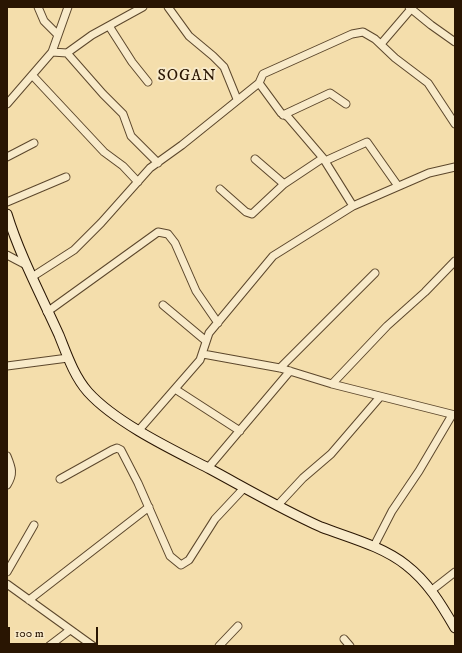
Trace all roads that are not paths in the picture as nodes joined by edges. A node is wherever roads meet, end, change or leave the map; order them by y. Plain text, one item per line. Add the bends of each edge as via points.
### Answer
1 (38, 7) edge
2 (68, 7) edge
3 (143, 7) edge
4 (168, 7) edge
5 (410, 8) edge
6 (134, 9) edge
7 (109, 26) junction
8 (58, 35) junction
9 (455, 42) edge
10 (381, 44) junction
11 (52, 52) junction
12 (67, 53) junction
13 (32, 76) junction
14 (148, 82) dead end
15 (259, 83) junction
16 (237, 99) junction
17 (7, 104) edge
18 (346, 104) dead end
19 (283, 115) junction
20 (455, 124) edge
21 (34, 143) dead end
22 (7, 157) edge
23 (254, 159) dead end
24 (324, 160) junction
25 (158, 163) junction
26 (455, 167) edge
27 (66, 176) dead end
28 (138, 182) junction
29 (284, 184) junction
30 (398, 186) junction
31 (220, 189) dead end
32 (7, 202) edge
33 (353, 206) junction
34 (7, 214) edge
35 (7, 255) edge
36 (455, 261) edge
37 (26, 265) junction
38 (375, 273) dead end
39 (32, 277) junction
40 (163, 305) dead end
41 (46, 312) junction
42 (218, 323) junction
43 (206, 341) junction
44 (203, 354) junction
45 (68, 358) junction
46 (7, 366) edge
47 (280, 368) junction
48 (290, 371) junction
49 (332, 384) junction
50 (175, 389) junction
51 (380, 397) junction
52 (454, 415) edge
53 (139, 430) junction
54 (240, 430) junction
55 (7, 456) edge
56 (208, 468) junction
57 (60, 479) dead end
58 (7, 485) edge
59 (244, 488) junction
60 (277, 506) junction
61 (149, 507) junction
62 (34, 524) dead end
63 (374, 546) junction
64 (7, 572) edge
65 (455, 572) edge
66 (7, 584) edge
67 (432, 590) junction
68 (29, 600) junction
69 (238, 626) dead end
70 (455, 628) edge
71 (70, 630) junction
72 (344, 639) dead end
73 (49, 646) edge
74 (93, 646) edge
75 (219, 646) edge
76 (350, 646) edge

1 - 8 street via 44,21
2 - 8 street
3 - 6 street
4 - 16 street via 189,36 224,67
5 - 9 street
5 - 10 street
6 - 7 street
7 - 12 street
7 - 14 street
8 - 11 street
10 - 15 street via 363,32 352,34 263,74
10 - 20 street via 428,83
11 - 12 street
11 - 13 street
12 - 25 street via 123,114 131,136
13 - 17 street
13 - 28 street via 104,152 123,166
15 - 16 street
15 - 19 street
16 - 25 street
18 - 19 street via 330,93
19 - 24 street via 291,120
21 - 22 street
23 - 29 street
24 - 29 street
24 - 30 street via 367,142
24 - 33 street
25 - 28 street
26 - 30 street via 429,173
27 - 32 street
28 - 39 street via 74,250
29 - 31 street via 250,214
30 - 33 street
33 - 42 street via 273,256
34 - 37 street
35 - 37 street
36 - 49 street via 387,326
37 - 39 street
38 - 47 street
39 - 41 street
40 - 43 street
41 - 42 street via 158,232 163,232 175,243 196,291
41 - 45 street
42 - 43 street
43 - 44 street
44 - 47 street
44 - 50 street
45 - 46 street
45 - 53 street via 82,384 94,398
47 - 48 street
48 - 49 street
48 - 54 street
49 - 51 street
50 - 53 street
50 - 54 street
51 - 52 street
51 - 60 street via 331,454 303,478
52 - 63 street via 392,511
53 - 56 street
54 - 56 street
55 - 58 street via 13,468 13,476
56 - 59 street
57 - 61 street via 117,448 121,450
59 - 60 street
59 - 61 street via 215,519 189,560 181,565 170,556
60 - 63 street
61 - 68 street
62 - 64 street
63 - 67 street via 405,564
65 - 67 street
66 - 68 street
67 - 70 street
68 - 71 street
69 - 75 street
71 - 73 street
71 - 74 street
72 - 76 street

